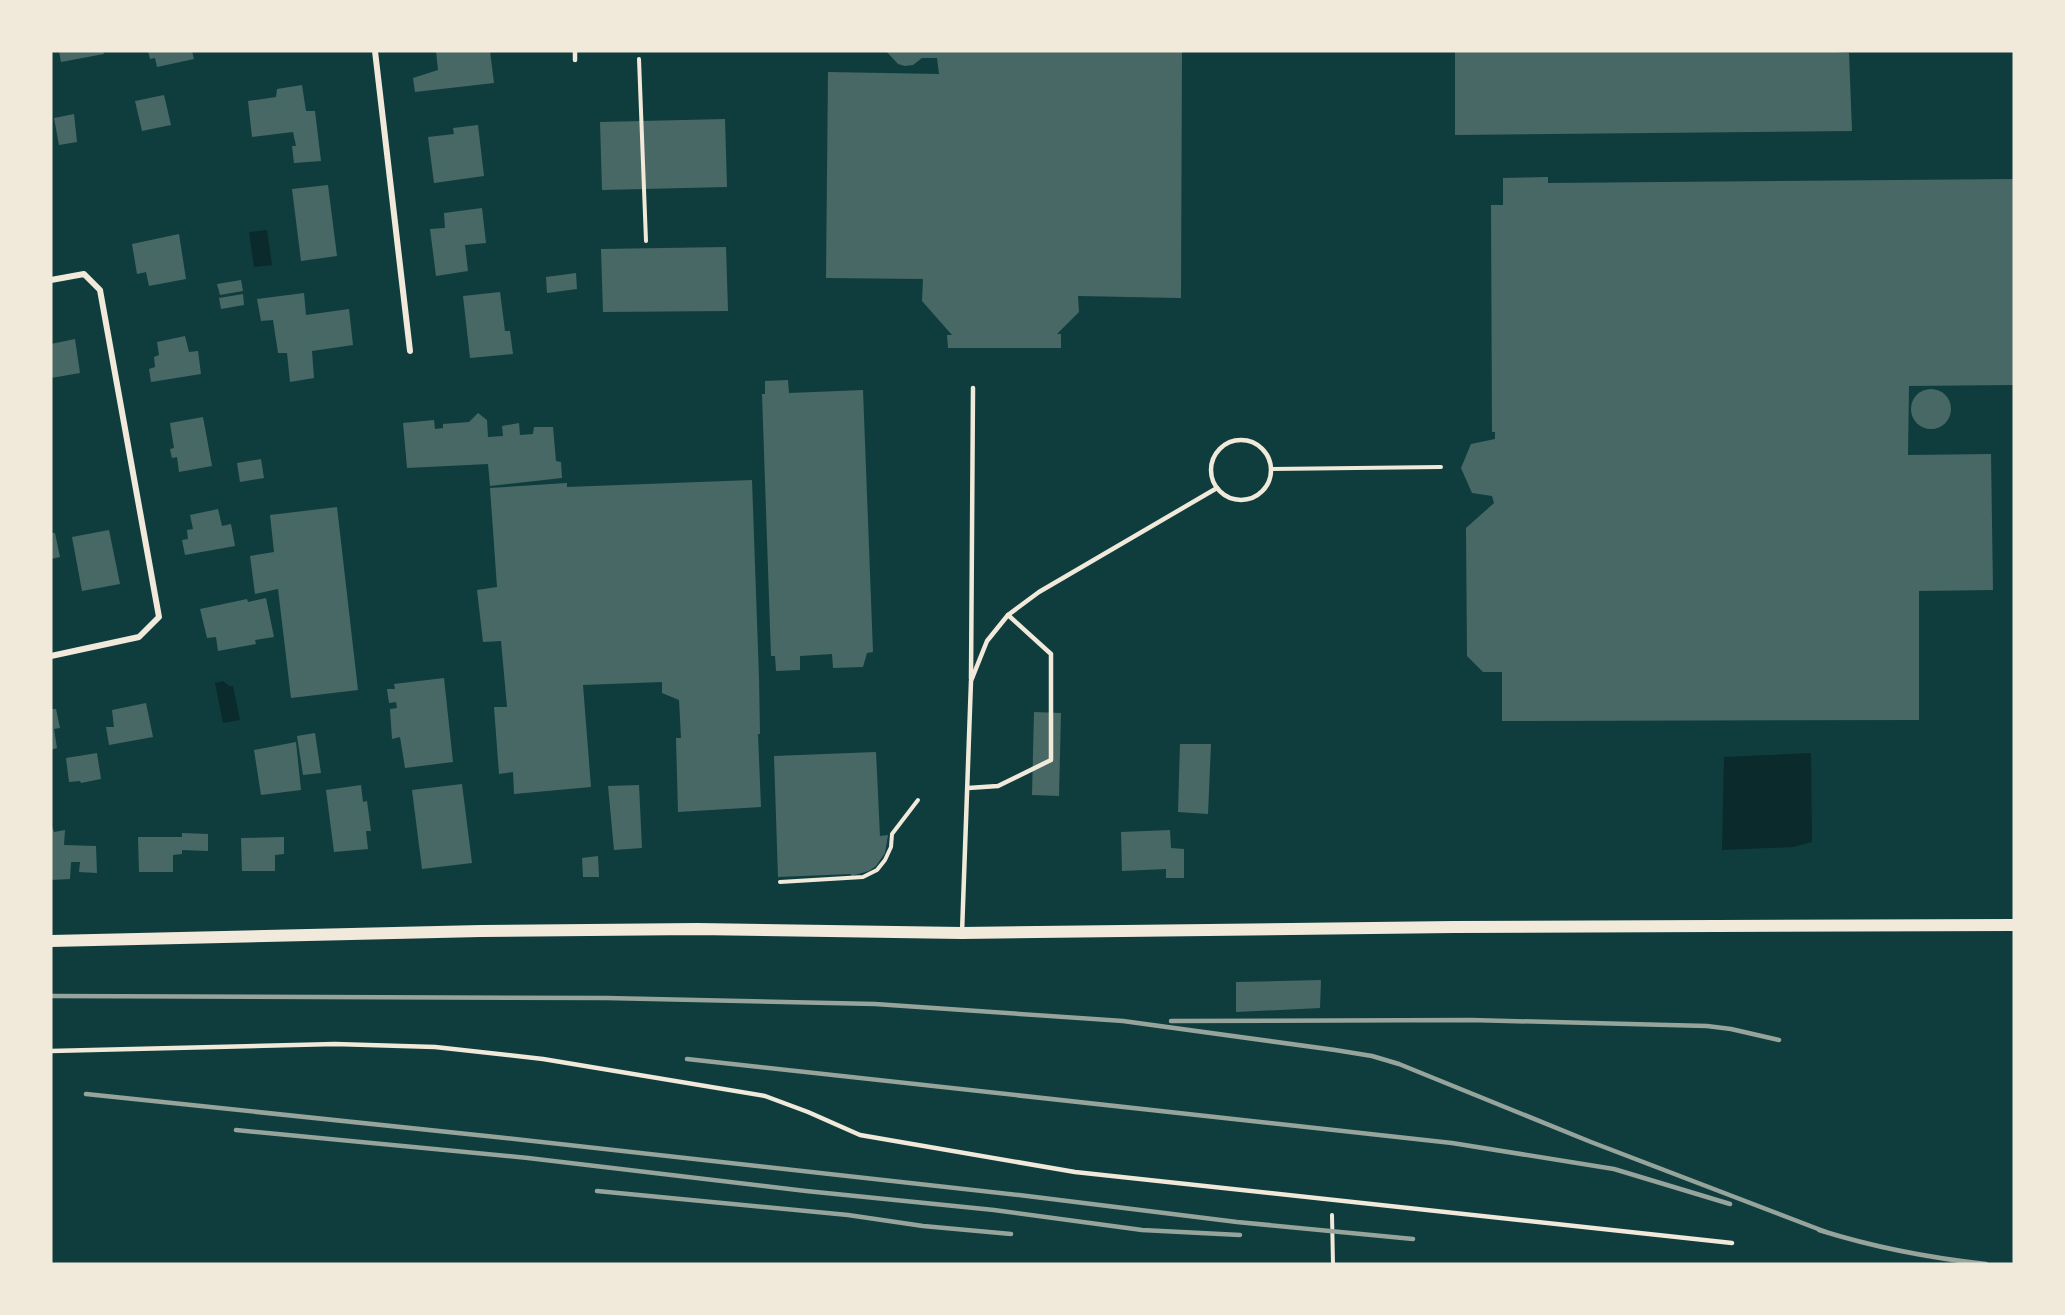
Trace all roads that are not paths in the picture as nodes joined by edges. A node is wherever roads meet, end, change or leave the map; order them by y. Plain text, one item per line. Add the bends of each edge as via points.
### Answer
1 (375, 51) edge
2 (575, 51) edge
3 (575, 60) dead end
4 (51, 280) edge
5 (410, 351) dead end
6 (974, 388) dead end
7 (1217, 488) junction
8 (1008, 615) junction
9 (51, 656) edge
10 (971, 681) junction
11 (968, 789) junction
12 (2014, 925) edge
13 (962, 933) junction
14 (51, 941) edge
15 (51, 1051) edge
16 (1732, 1243) dead end

1 - 5 street
2 - 3 lane
4 - 9 street via 84,274 100,290 159,617 139,637
6 - 10 lane
7 - 7 lane via 1211,471 1224,446 1250,442 1269,460 1270,478 1259,494 1232,499
7 - 8 lane via 1039,592
8 - 10 lane via 987,641
8 - 11 lane via 1051,654 1051,760 998,786
10 - 11 lane
11 - 13 lane
12 - 13 main road
13 - 14 main road via 618,929
15 - 16 lane via 335,1044 435,1047 543,1059 765,1096 860,1135 1075,1172

